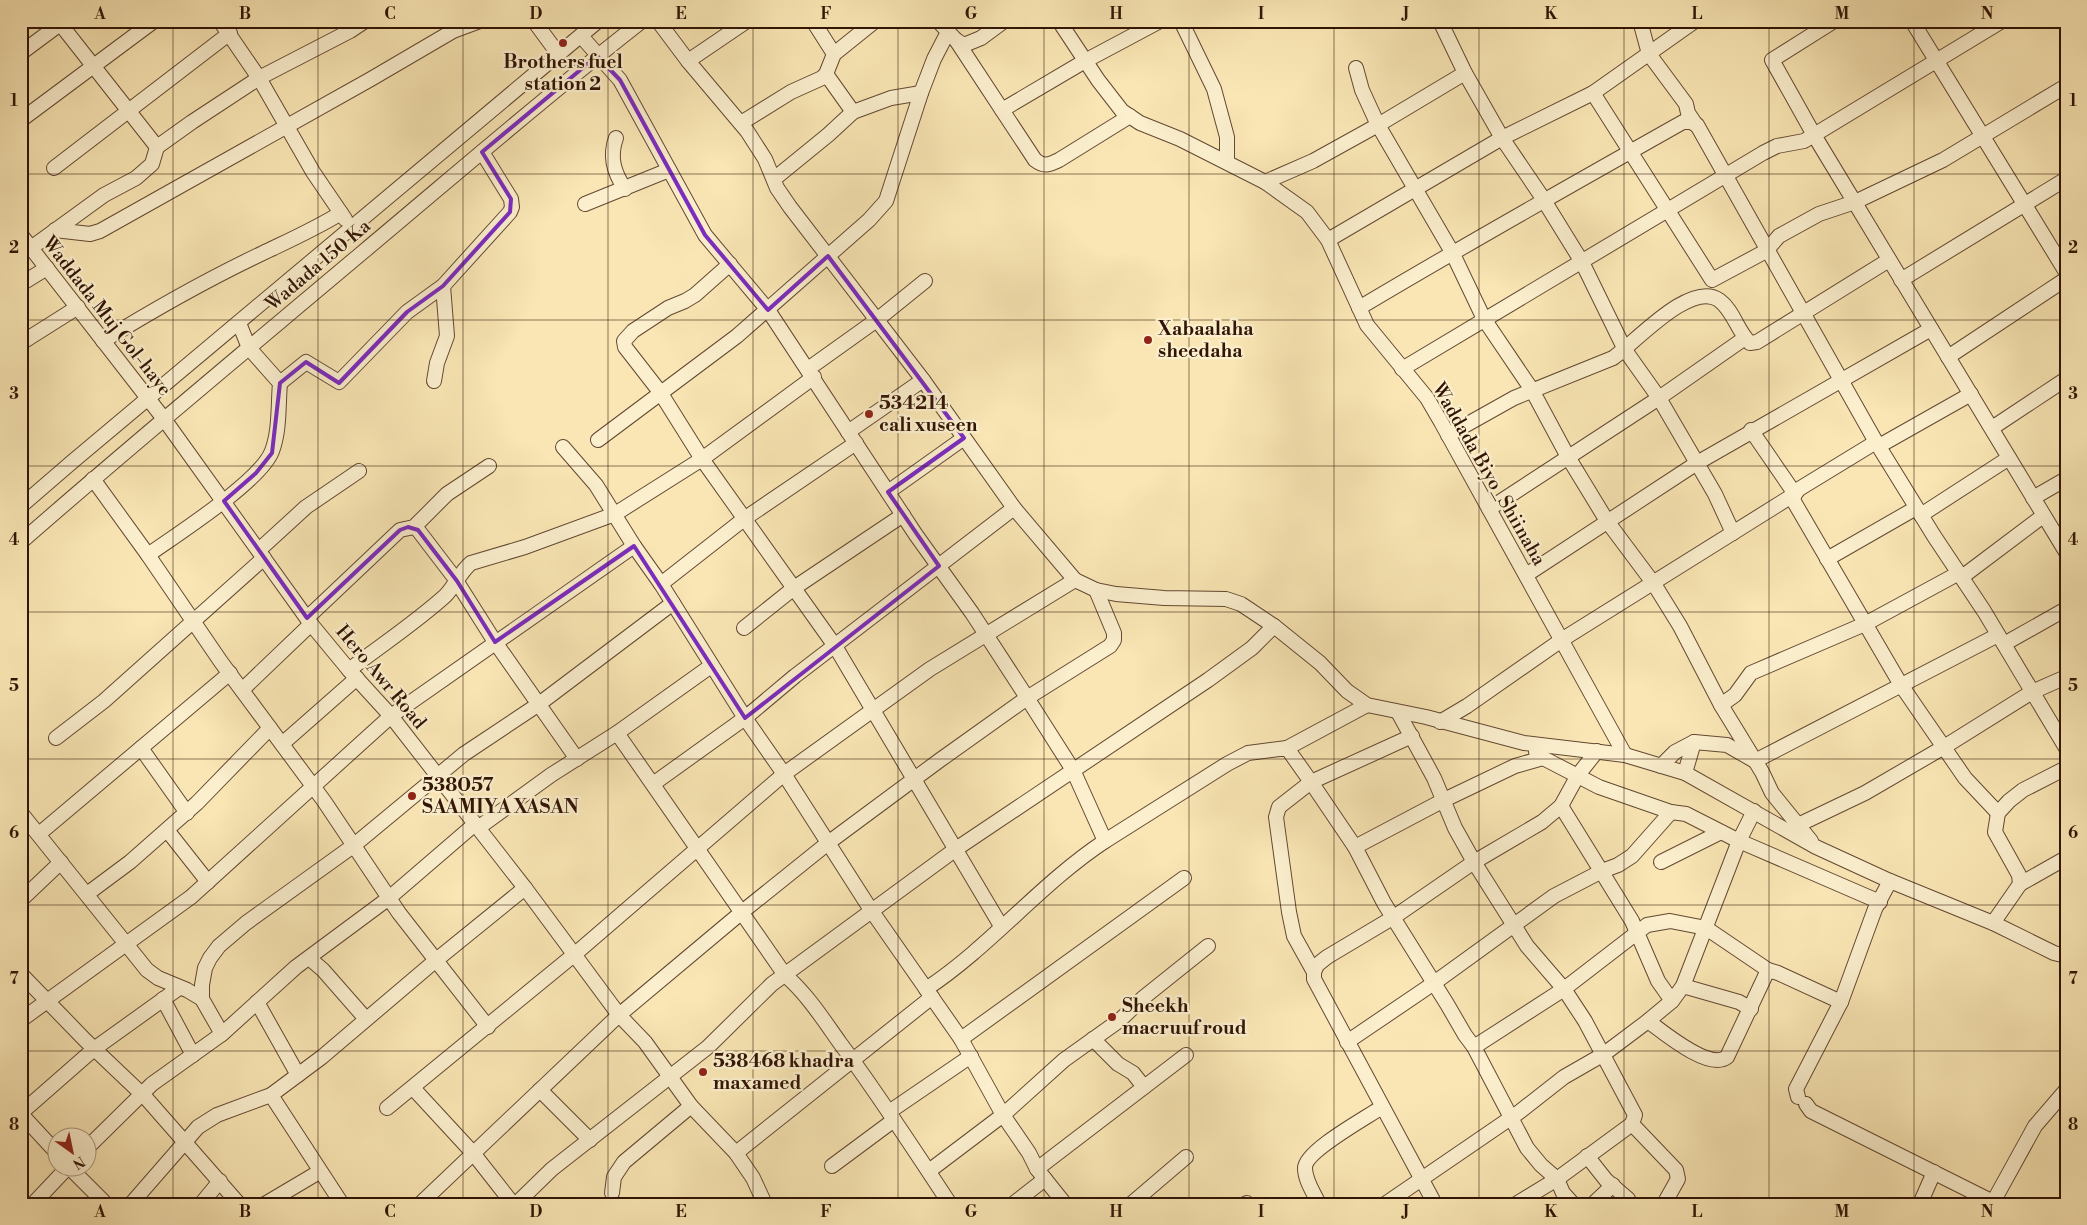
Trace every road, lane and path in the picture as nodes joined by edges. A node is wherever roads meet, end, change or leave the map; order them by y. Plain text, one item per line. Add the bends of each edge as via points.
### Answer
1 (154, 21) edge
2 (220, 21) edge
3 (365, 21) edge
4 (480, 21) edge
5 (534, 21) edge
6 (598, 21) edge
7 (642, 21) edge
8 (658, 21) edge
9 (747, 21) edge
10 (812, 21) edge
11 (875, 21) edge
12 (938, 21) edge
13 (1004, 21) edge
14 (1059, 21) edge
15 (1160, 21) edge
16 (1181, 21) edge
17 (1440, 21) edge
18 (1640, 21) edge
19 (1695, 21) edge
20 (1834, 21) edge
21 (1912, 21) edge
22 (2002, 21) edge
23 (61, 22) edge
24 (230, 33) junction
25 (581, 36) junction
26 (952, 36) junction
27 (21, 53) edge
28 (834, 54) junction
29 (1649, 54) junction
30 (559, 56) junction
31 (597, 56) junction
32 (1937, 60) junction
33 (1085, 61) junction
34 (688, 62) junction
35 (94, 66) junction
36 (1356, 68) dead end
37 (1465, 73) junction
38 (826, 74) junction
39 (259, 78) junction
40 (2066, 86) edge
41 (921, 93) junction
42 (1593, 93) junction
43 (127, 110) junction
44 (1002, 110) junction
45 (853, 112) junction
46 (1130, 116) junction
47 (21, 120) edge
48 (741, 123) junction
49 (1378, 125) junction
50 (1696, 125) junction
51 (286, 127) junction
52 (1814, 135) junction
53 (1982, 136) junction
54 (616, 138) dead end
55 (1502, 138) junction
56 (157, 147) junction
57 (1631, 151) junction
58 (482, 152) junction
59 (1227, 162) junction
60 (54, 168) dead end
61 (669, 170) junction
62 (1726, 175) junction
63 (774, 179) junction
64 (2066, 179) edge
65 (1265, 182) junction
66 (625, 189) junction
67 (1414, 190) junction
68 (1545, 202) junction
69 (1855, 202) junction
70 (585, 204) dead end
71 (2024, 205) junction
72 (1668, 210) junction
73 (341, 213) junction
74 (351, 228) junction
75 (55, 230) junction
76 (22, 236) edge
77 (1328, 240) junction
78 (31, 248) junction
79 (1768, 250) junction
80 (1452, 252) junction
81 (828, 256) junction
82 (1889, 260) junction
83 (1582, 262) junction
84 (730, 264) junction
85 (47, 268) junction
86 (2066, 272) edge
87 (1902, 280) junction
88 (2066, 280) edge
89 (925, 281) dead end
90 (21, 284) edge
91 (443, 286) junction
92 (78, 307) junction
93 (1359, 308) junction
94 (768, 310) junction
95 (1803, 313) junction
96 (878, 319) junction
97 (1484, 319) junction
98 (239, 323) junction
99 (1931, 329) junction
100 (1745, 338) junction
101 (103, 341) junction
102 (21, 343) edge
103 (249, 348) junction
104 (1625, 350) junction
105 (1948, 357) junction
106 (1402, 369) junction
107 (811, 373) junction
108 (2066, 379) edge
109 (923, 380) junction
110 (1842, 380) junction
111 (434, 381) dead end
112 (280, 383) junction
113 (1532, 390) junction
114 (660, 392) junction
115 (1970, 394) junction
116 (1659, 398) junction
117 (148, 400) junction
118 (164, 419) junction
119 (1992, 428) junction
120 (1751, 430) junction
121 (1448, 435) junction
122 (852, 438) junction
123 (964, 438) junction
124 (598, 440) dead end
125 (1878, 444) junction
126 (563, 448) dead end
127 (1568, 457) junction
128 (2009, 458) junction
129 (702, 459) junction
130 (1697, 463) junction
131 (489, 466) dead end
132 (359, 471) dead end
133 (93, 479) junction
134 (2066, 479) edge
135 (888, 492) junction
136 (1795, 494) junction
137 (2033, 498) junction
138 (224, 501) junction
139 (21, 506) edge
140 (1014, 508) junction
141 (1489, 509) junction
142 (1919, 511) junction
143 (615, 514) junction
144 (902, 515) junction
145 (2043, 516) junction
146 (744, 519) junction
147 (1608, 521) junction
148 (414, 527) junction
149 (1733, 533) junction
150 (21, 542) edge
151 (634, 546) junction
152 (2066, 552) edge
153 (262, 554) junction
154 (148, 555) junction
155 (1827, 559) junction
156 (939, 566) junction
157 (1526, 575) junction
158 (1960, 575) junction
159 (1075, 580) junction
160 (457, 582) junction
161 (660, 584) junction
162 (1654, 584) junction
163 (794, 588) junction
164 (1096, 590) junction
165 (673, 603) junction
166 (2066, 609) edge
167 (309, 621) junction
168 (194, 622) junction
169 (1865, 624) junction
170 (1274, 626) junction
171 (744, 628) dead end
172 (986, 635) junction
173 (2001, 639) junction
174 (1563, 640) junction
175 (495, 642) junction
176 (835, 646) junction
177 (711, 666) junction
178 (230, 673) junction
179 (353, 674) junction
180 (2066, 677) edge
181 (1901, 685) junction
182 (242, 690) junction
183 (2032, 692) junction
184 (1027, 698) junction
185 (539, 704) junction
186 (1367, 705) junction
187 (1721, 705) junction
188 (872, 710) junction
189 (1398, 712) junction
190 (391, 716) junction
191 (745, 718) junction
192 (1440, 722) junction
193 (270, 728) junction
194 (617, 734) junction
195 (1412, 736) junction
196 (56, 738) dead end
197 (1694, 742) junction
198 (1524, 743) junction
199 (282, 744) junction
200 (1944, 747) junction
201 (141, 748) junction
202 (1287, 748) junction
203 (2066, 748) edge
204 (1597, 751) junction
205 (1625, 755) junction
206 (1543, 758) junction
207 (577, 759) junction
208 (1756, 761) junction
209 (1661, 766) junction
210 (2066, 768) edge
211 (1073, 770) junction
212 (1685, 773) junction
213 (784, 774) junction
214 (437, 775) junction
215 (1578, 775) junction
216 (913, 780) junction
217 (1311, 782) junction
218 (653, 784) junction
219 (313, 785) junction
220 (1444, 800) junction
221 (1561, 806) junction
222 (1754, 811) junction
223 (1671, 812) junction
224 (21, 813) edge
225 (187, 813) junction
226 (1998, 813) junction
227 (1798, 825) junction
228 (476, 826) junction
229 (167, 830) junction
230 (1721, 832) junction
231 (39, 834) junction
232 (1105, 841) junction
233 (1739, 841) junction
234 (828, 843) junction
235 (353, 846) junction
236 (1355, 847) junction
237 (1816, 847) junction
238 (696, 848) junction
239 (956, 850) junction
240 (2066, 858) edge
241 (62, 862) junction
242 (1474, 862) junction
243 (1661, 862) dead end
244 (1602, 871) junction
245 (1184, 878) dead end
246 (1890, 881) junction
247 (208, 882) junction
248 (2020, 884) junction
249 (525, 888) junction
250 (87, 894) junction
251 (389, 898) junction
252 (21, 900) edge
253 (1880, 902) junction
254 (871, 910) junction
255 (742, 912) junction
256 (1394, 917) junction
257 (1992, 923) junction
258 (1001, 926) junction
259 (1514, 926) junction
260 (1706, 928) junction
261 (1637, 933) junction
262 (126, 945) junction
263 (1208, 946) dead end
264 (575, 954) junction
265 (2060, 954) edge
266 (309, 958) junction
267 (435, 961) junction
268 (2066, 965) edge
269 (1768, 970) junction
270 (1314, 972) junction
271 (21, 974) edge
272 (785, 975) junction
273 (1434, 982) junction
274 (1683, 986) junction
275 (179, 988) junction
276 (1564, 989) junction
277 (929, 993) junction
278 (163, 999) junction
279 (202, 999) junction
280 (46, 1001) junction
281 (1672, 1001) junction
282 (257, 1002) junction
283 (1840, 1002) junction
284 (1751, 1009) junction
285 (619, 1015) junction
286 (366, 1019) junction
287 (21, 1020) edge
288 (1648, 1021) junction
289 (488, 1027) junction
290 (222, 1034) junction
291 (961, 1039) junction
292 (1093, 1039) junction
293 (1347, 1042) junction
294 (1474, 1047) junction
295 (94, 1049) junction
296 (1604, 1054) junction
297 (193, 1055) junction
298 (1186, 1055) dead end
299 (971, 1056) junction
300 (853, 1060) junction
301 (298, 1075) junction
302 (671, 1076) junction
303 (1144, 1087) junction
304 (413, 1088) junction
305 (540, 1090) junction
306 (2066, 1090) edge
307 (141, 1094) junction
308 (271, 1095) junction
309 (691, 1106) junction
310 (1382, 1107) junction
311 (388, 1108) dead end
312 (21, 1114) edge
313 (1003, 1115) junction
314 (892, 1116) junction
315 (1512, 1118) junction
316 (1632, 1124) junction
317 (98, 1137) edge
318 (590, 1140) junction
319 (186, 1141) junction
320 (48, 1143) edge
321 (473, 1153) junction
322 (736, 1153) junction
323 (1587, 1156) junction
324 (1186, 1157) dead end
325 (832, 1166) dead end
326 (929, 1171) junction
327 (320, 1172) junction
328 (1934, 1172) junction
329 (1041, 1174) junction
330 (59, 1178) edge
331 (79, 1178) edge
332 (1557, 1179) junction
333 (1422, 1180) junction
334 (220, 1181) junction
335 (1613, 1185) junction
336 (612, 1193) dead end
337 (1993, 1203) edge
338 (33, 1204) edge
339 (106, 1204) edge
340 (131, 1204) edge
341 (200, 1204) edge
342 (239, 1204) edge
343 (265, 1204) edge
344 (342, 1204) edge
345 (420, 1204) edge
346 (515, 1204) edge
347 (765, 1204) edge
348 (950, 1204) edge
349 (1013, 1204) edge
350 (1065, 1204) edge
351 (1130, 1204) edge
352 (1319, 1204) edge
353 (1385, 1204) edge
354 (1435, 1204) edge
355 (1516, 1204) edge
356 (1573, 1204) edge
357 (1593, 1204) edge
358 (1630, 1204) edge
359 (1664, 1204) edge
360 (1920, 1204) edge

1 - 35 street
2 - 24 street
3 - 39 street
4 - 51 street via 453,31
5 - 30 street
6 - 25 street, Wadada 150 Ka
7 - 31 street, Wadada 150 Ka
8 - 34 street
9 - 34 street
10 - 28 street
11 - 28 street
12 - 26 street
13 - 26 street via 970,44
14 - 33 street, Waddada Biyo_Shiinaha
15 - 33 street
16 - 59 street via 1214,89 1227,137
17 - 37 street
18 - 29 street
19 - 29 street
20 - 52 street via 1772,60
21 - 32 street
22 - 32 street
23 - 27 street
23 - 35 street
24 - 39 street
24 - 43 street
25 - 30 street, Wadada 150 Ka
25 - 31 street
26 - 41 street via 934,59
26 - 44 street
28 - 38 street
29 - 42 street
29 - 50 street via 1686,104
30 - 74 street, Wadada 150 Ka
31 - 58 street, Wadada 150 Ka
31 - 61 street via 620,80
32 - 52 street
32 - 53 street
33 - 44 street
33 - 46 street, Waddada Biyo_Shiinaha via 1122,111
34 - 48 street
35 - 43 street
35 - 47 street
36 - 49 street
37 - 49 street
37 - 55 street
38 - 45 street
38 - 48 street
39 - 51 street
39 - 56 street
40 - 53 street
41 - 45 street via 891,98
41 - 81 street via 886,201
42 - 55 street
42 - 57 street
43 - 56 street
43 - 60 street
44 - 46 street via 1035,160 1046,166
45 - 63 street
46 - 59 street, Waddada Biyo_Shiinaha
48 - 63 street via 756,143
49 - 65 street via 1313,161
49 - 67 street
50 - 57 street via 1683,122
50 - 62 street
51 - 73 street
51 - 75 street via 100,232
52 - 62 street via 1804,141 1770,149
52 - 69 street
53 - 69 street via 1943,160
53 - 71 street
54 - 66 street via 613,167
55 - 67 street
55 - 68 street
56 - 75 street via 152,164 136,178 104,195
57 - 68 street
57 - 72 street
58 - 91 street via 511,199 512,207
58 - 103 street, Wadada 150 Ka
59 - 65 street, Waddada Biyo_Shiinaha
61 - 66 street
61 - 84 street via 705,235
62 - 72 street
62 - 79 street
63 - 81 street via 790,208
64 - 71 street
65 - 77 street, Waddada Biyo_Shiinaha via 1306,212
66 - 70 street
67 - 77 street
67 - 80 street
68 - 80 street
68 - 83 street
69 - 79 street via 1819,214 1780,236
69 - 82 street
71 - 86 street
71 - 87 street
72 - 79 street via 1712,280
72 - 83 street
73 - 74 street
73 - 101 street via 310,232 167,302
74 - 98 street, Wadada 150 Ka
75 - 78 street
76 - 78 street, Waddada Muj Gol-haye
77 - 93 street, Waddada Biyo_Shiinaha
78 - 85 street, Waddada Muj Gol-haye
79 - 95 street
80 - 93 street
80 - 97 street
81 - 94 street
81 - 96 street
82 - 87 street
82 - 95 street
83 - 97 street
83 - 104 street
84 - 94 street
84 - 114 street via 690,298 668,308 633,331 624,341 625,347
85 - 90 street
85 - 92 street, Waddada Muj Gol-haye
87 - 99 street
88 - 105 street
89 - 96 street
91 - 111 street via 448,336
91 - 112 street via 407,312 340,382 306,362
92 - 101 street, Waddada Muj Gol-haye
92 - 102 street
93 - 106 street, Waddada Biyo_Shiinaha via 1367,325
94 - 107 street
94 - 114 street
95 - 100 street via 1757,342 1750,343
95 - 110 street
96 - 107 street
96 - 109 street
97 - 106 street
97 - 113 street
98 - 103 street
98 - 117 street, Wadada 150 Ka
99 - 105 street
99 - 110 street
100 - 104 street via 1730,313 1719,300 1710,296 1696,298 1671,310
100 - 116 street
101 - 117 street, Waddada Muj Gol-haye
103 - 112 street
103 - 118 street, Wadada 150 Ka
104 - 113 street via 1592,368
104 - 116 street
105 - 115 street
106 - 121 street, Waddada Biyo_Shiinaha via 1427,398
107 - 122 street
107 - 129 street
108 - 119 street
109 - 122 street
109 - 123 street
110 - 120 street
110 - 125 street
112 - 138 street via 279,415 272,453 256,473
113 - 121 street
113 - 127 street
114 - 124 street
114 - 129 street
115 - 119 street
115 - 125 street
116 - 127 street
116 - 130 street
117 - 118 street, Waddada Muj Gol-haye
117 - 139 street, Wadada 150 Ka
118 - 133 street, Wadada 150 Ka
118 - 138 street, Hero Awr Road
119 - 128 street
120 - 130 street
120 - 136 street
121 - 141 street, Waddada Biyo_Shiinaha
122 - 135 street
122 - 146 street
123 - 135 street
123 - 140 street
125 - 136 street
125 - 142 street
126 - 143 street via 596,485
127 - 141 street
127 - 147 street
128 - 137 street
128 - 142 street
129 - 143 street
129 - 146 street
130 - 147 street
130 - 149 street
131 - 148 street via 448,494
132 - 153 street via 306,507
133 - 150 street, Wadada 150 Ka
133 - 154 street
134 - 137 street
135 - 144 street
136 - 149 street
136 - 155 street via 1798,509
137 - 145 street
138 - 153 street, Hero Awr Road
138 - 154 street
140 - 156 street
140 - 159 street
141 - 157 street, Waddada Biyo_Shiinaha
142 - 155 street
142 - 158 street
143 - 151 street
143 - 160 street via 479,560 466,568
144 - 156 street
144 - 163 street
145 - 152 street
145 - 158 street
146 - 161 street
146 - 163 street
147 - 157 street
147 - 162 street
148 - 160 street
148 - 167 street via 400,530
149 - 162 street
151 - 161 street
151 - 175 street
153 - 167 street, Hero Awr Road
153 - 168 street
154 - 168 street
155 - 169 street
156 - 172 street
156 - 176 street
157 - 174 street, Waddada Biyo_Shiinaha
158 - 169 street
158 - 173 street
159 - 164 street
159 - 172 street
160 - 175 street
160 - 179 street
161 - 165 street
162 - 174 street
162 - 187 street
163 - 171 street
163 - 176 street
164 - 170 street via 1164,598 1226,599 1241,604
164 - 184 street via 1114,640 1110,646
165 - 177 street
165 - 185 street
166 - 173 street
167 - 179 street, Hero Awr Road
167 - 182 street
168 - 178 street
168 - 196 street via 104,701
169 - 181 street
169 - 187 street via 1751,674 1735,695
170 - 186 street
170 - 211 street via 1252,648 1168,709
172 - 184 street
172 - 188 street
173 - 181 street
173 - 183 street
174 - 192 street
174 - 205 street, Waddada Biyo_Shiinaha
175 - 185 street
175 - 190 street
176 - 188 street
176 - 191 street
177 - 191 street
177 - 194 street
178 - 182 street
178 - 201 street
179 - 190 street, Hero Awr Road
179 - 199 street
180 - 183 street
181 - 200 street
181 - 208 street
182 - 193 street
183 - 200 street
183 - 203 street
184 - 211 street
184 - 216 street
185 - 207 street
185 - 214 street
186 - 189 street
186 - 202 street
187 - 208 street
188 - 213 street
188 - 216 street
189 - 192 street
189 - 195 street
190 - 214 street, Hero Awr Road
190 - 219 street
191 - 213 street
191 - 218 street
192 - 198 street
193 - 199 street
193 - 225 street
194 - 207 street
194 - 218 street
195 - 217 street
195 - 220 street
197 - 208 street via 1728,745
197 - 209 street via 1675,752
197 - 212 street
198 - 204 street
198 - 206 street
199 - 219 street
200 - 226 street via 1965,778
200 - 227 street via 1865,793
201 - 225 street
201 - 231 street
202 - 217 street
202 - 232 street via 1241,757
204 - 205 street
204 - 215 street
205 - 209 street
206 - 215 street
206 - 220 street via 1515,766
207 - 228 street
208 - 227 street via 1772,793
209 - 212 street
210 - 226 street via 2023,790
211 - 232 street
211 - 239 street
212 - 222 street
213 - 234 street
213 - 238 street
214 - 228 street, Hero Awr Road
214 - 235 street
215 - 221 street
215 - 223 street via 1599,787
216 - 234 street
216 - 239 street
217 - 236 street
217 - 270 street via 1279,807 1276,817 1294,936
218 - 238 street
219 - 235 street
219 - 247 street
220 - 236 street
220 - 242 street
221 - 242 street via 1542,822
221 - 244 street
222 - 233 street
222 - 237 street
223 - 230 street via 1686,814
223 - 244 street via 1632,856
224 - 231 street
225 - 229 street
226 - 248 street via 1995,832 2019,875
227 - 237 street
228 - 249 street, Hero Awr Road
228 - 251 street
229 - 247 street
229 - 250 street
230 - 233 street
230 - 243 street
231 - 241 street
232 - 258 street via 1075,860
233 - 253 street
233 - 260 street
234 - 254 street
234 - 255 street
235 - 251 street
235 - 279 street via 219,946 205,968
236 - 256 street
237 - 246 street
238 - 255 street
238 - 264 street
239 - 254 street
239 - 258 street
240 - 248 street
241 - 250 street
241 - 252 street
242 - 256 street
242 - 259 street
244 - 259 street via 1554,896
244 - 261 street
245 - 291 street
246 - 253 street
246 - 257 street
247 - 262 street
248 - 257 street
249 - 264 street, Hero Awr Road
249 - 267 street
250 - 262 street
251 - 266 street
251 - 267 street
253 - 283 street
254 - 272 street
254 - 277 street
255 - 272 street
255 - 285 street
256 - 270 street via 1327,957
256 - 273 street
257 - 265 street
258 - 277 street
259 - 273 street
259 - 276 street
260 - 261 street via 1670,921 1647,925
260 - 269 street
260 - 274 street
261 - 276 street
261 - 281 street via 1658,980
262 - 275 street via 147,970
262 - 280 street
263 - 292 street
264 - 285 street, Hero Awr Road
264 - 289 street
265 - 268 street
266 - 282 street
266 - 286 street
267 - 286 street
267 - 289 street
269 - 283 street
269 - 284 street
270 - 293 street via 1314,979
271 - 280 street
272 - 300 street via 797,985
272 - 302 street via 708,1047
273 - 293 street
273 - 294 street
274 - 281 street
274 - 284 street
275 - 278 street
275 - 279 street
276 - 294 street
276 - 296 street
277 - 291 street
277 - 300 street
278 - 295 street
278 - 297 street
279 - 290 street
280 - 287 street
280 - 295 street
281 - 288 street
282 - 290 street
282 - 301 street
283 - 328 street via 1796,1089 1802,1100 1811,1111
284 - 288 street via 1727,1057 1720,1060 1699,1055
285 - 302 street, Hero Awr Road
285 - 305 street
286 - 301 street
288 - 296 street
289 - 304 street
290 - 297 street
291 - 299 street
292 - 303 street via 1118,1064 1133,1073
292 - 313 street via 1064,1060
293 - 310 street
294 - 315 street
295 - 307 street
295 - 312 street
296 - 315 street via 1564,1077
296 - 316 street via 1635,1116
297 - 307 street
298 - 303 street
299 - 313 street
299 - 314 street
300 - 314 street
300 - 322 street
301 - 308 street
302 - 309 street, Hero Awr Road
302 - 318 street
303 - 329 street
304 - 311 street
304 - 321 street
305 - 318 street
305 - 321 street
306 - 337 street via 2035,1126
307 - 317 street
307 - 319 street
308 - 319 street via 217,1115 198,1127
308 - 327 street
309 - 322 street, Hero Awr Road
309 - 336 street via 624,1162 614,1177
310 - 333 street
310 - 352 street via 1306,1159 1308,1182
312 - 320 street
313 - 326 street
313 - 329 street
314 - 325 street
314 - 326 street
315 - 332 street via 1527,1148
315 - 333 street
316 - 323 street
316 - 359 street via 1676,1170 1678,1179
318 - 346 street via 552,1169
319 - 334 street
319 - 340 street
321 - 345 street
321 - 346 street
322 - 347 street, Hero Awr Road
323 - 332 street
323 - 335 street
324 - 351 street
326 - 348 street
327 - 343 street
327 - 344 street
328 - 337 street
328 - 360 street
329 - 349 street
329 - 350 street
330 - 338 street
331 - 339 street
332 - 355 street
332 - 356 street
333 - 353 street
333 - 354 street
334 - 341 street
334 - 342 street
335 - 357 street
335 - 358 street

